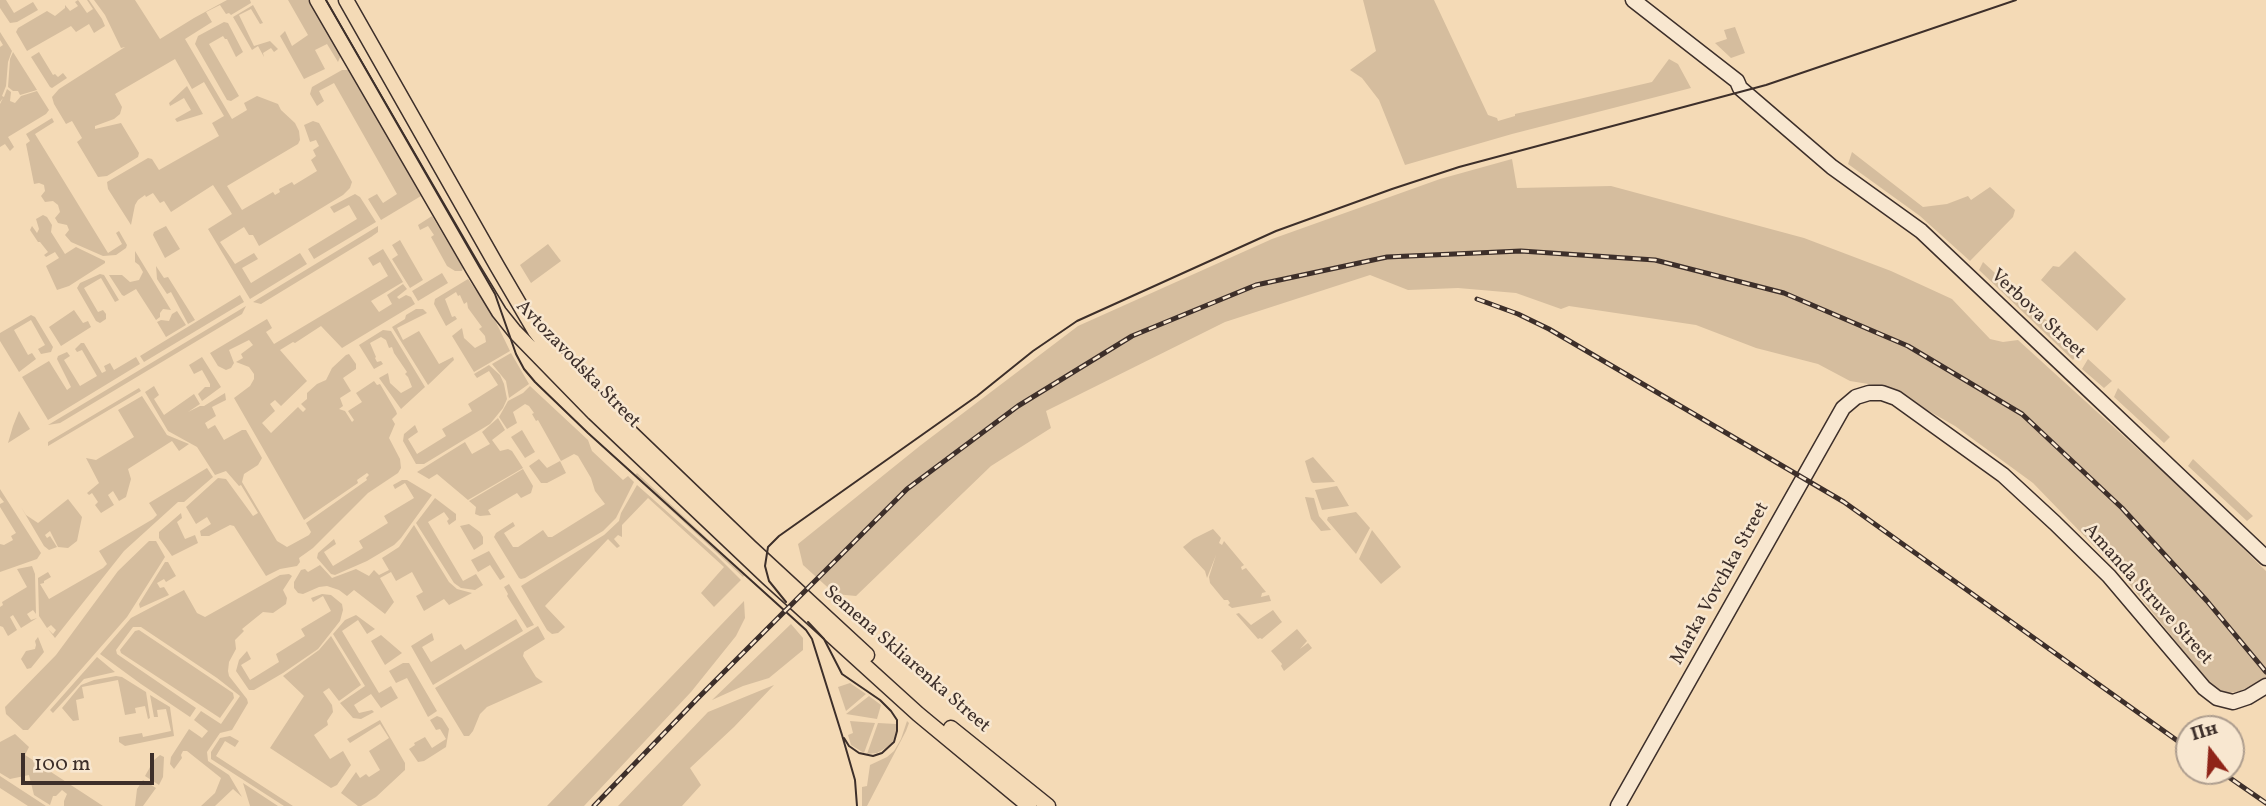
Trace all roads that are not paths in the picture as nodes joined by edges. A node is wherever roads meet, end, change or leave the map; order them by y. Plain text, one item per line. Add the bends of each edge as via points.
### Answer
1 (317, 0) edge
2 (346, 0) edge
3 (1633, 0) edge
4 (1869, 393) joint
5 (2266, 558) edge
6 (770, 572) junction
7 (2266, 686) edge
8 (1029, 806) edge
9 (1048, 806) edge
10 (1618, 806) edge

1 - 6 main road, Avtozavodska Street via 505,320 594,413
2 - 6 main road, Avtozavodska Street via 549,349
3 - 5 main road, Verbova Street via 1737,81 1832,167 1921,231
4 - 7 main road, Amanda Struve Street via 1896,398 2003,475 2109,576 2217,698 2233,702
4 - 10 main road, Marka Vovchka Street via 1843,408
6 - 8 main road, Semena Skliarenka Street via 918,714
6 - 9 main road, Semena Skliarenka Street via 924,707

